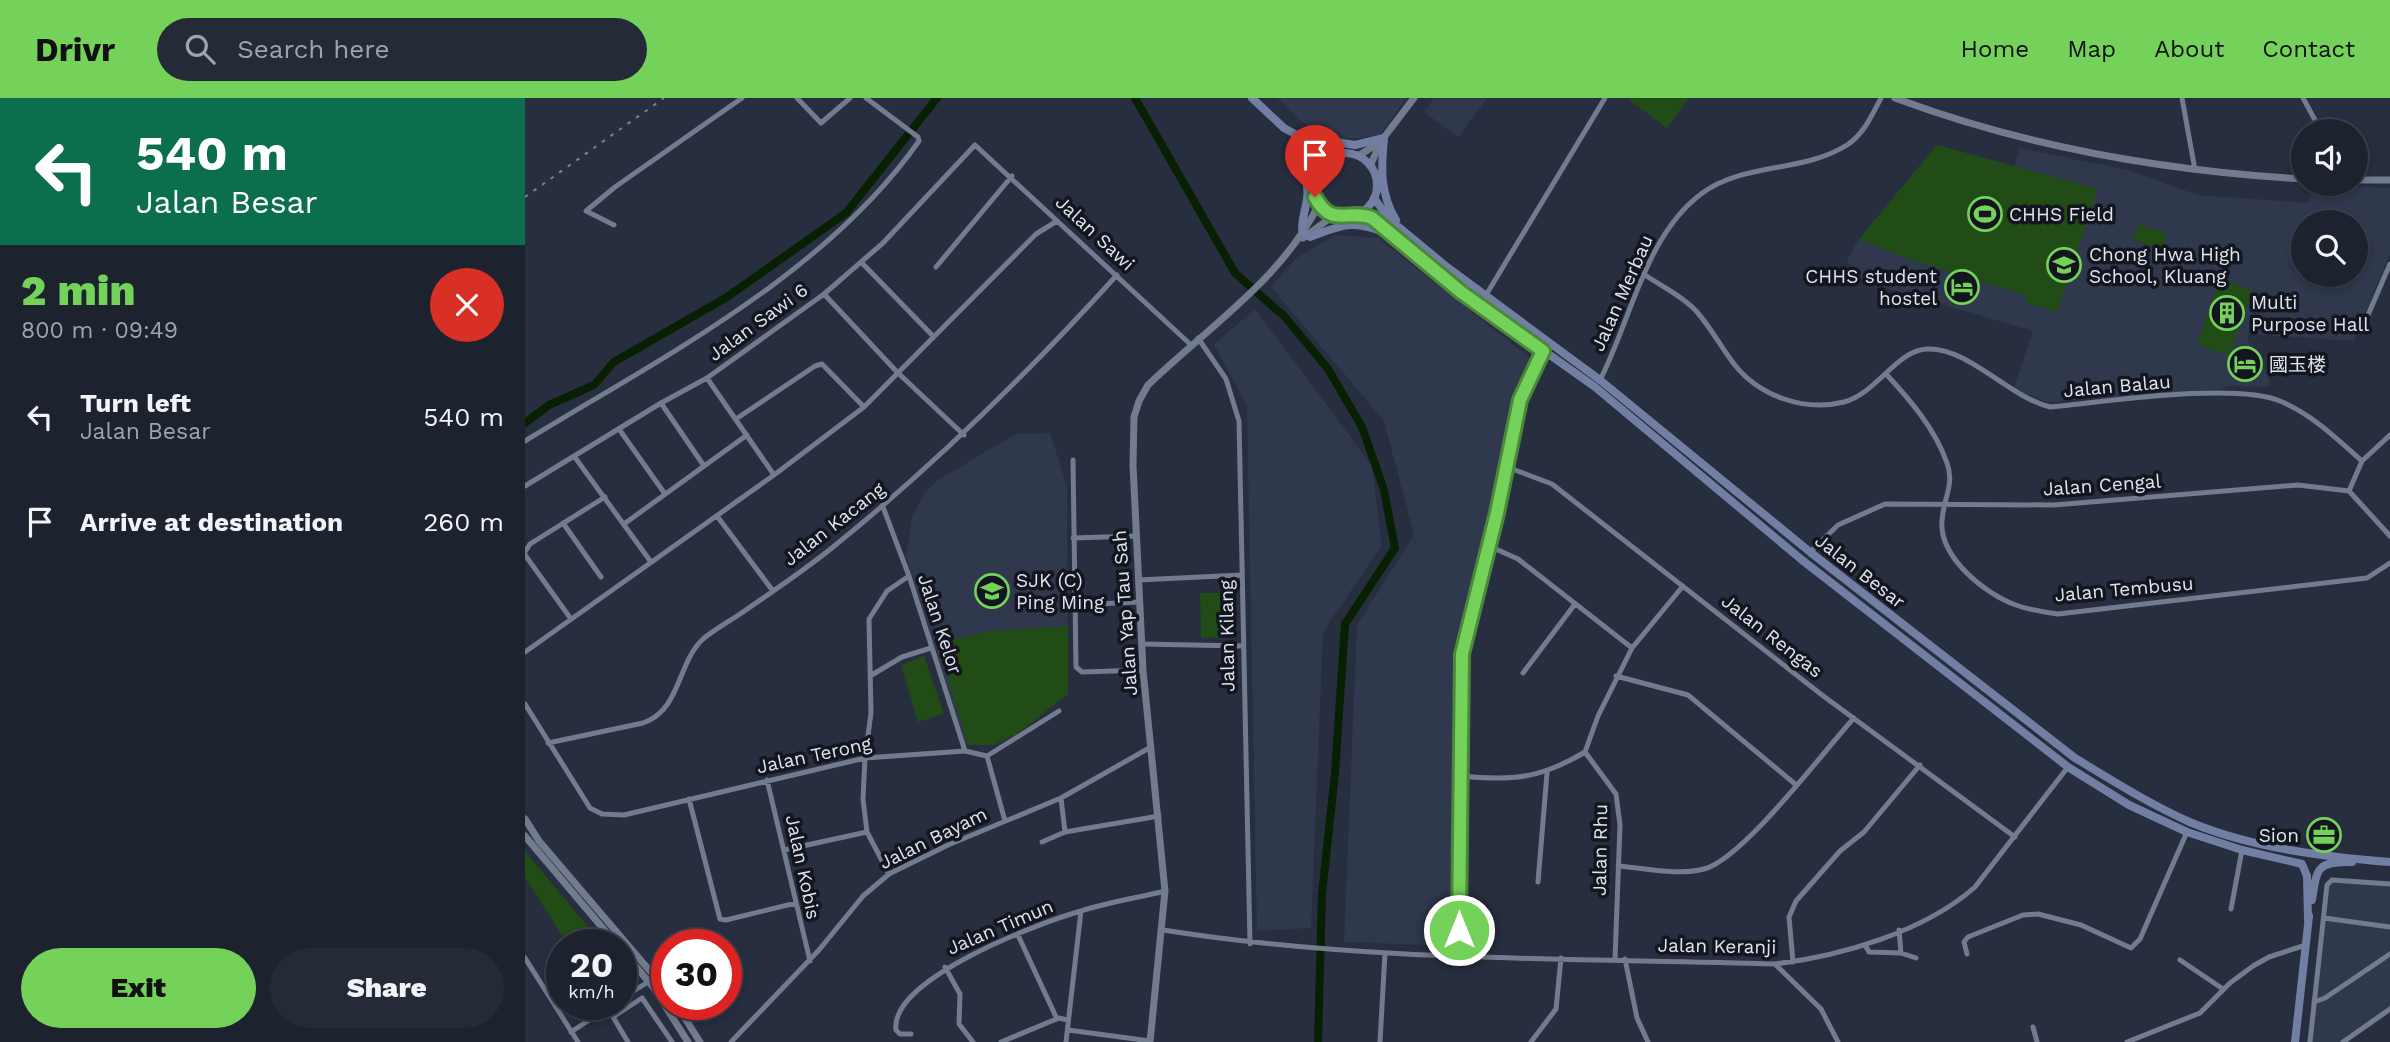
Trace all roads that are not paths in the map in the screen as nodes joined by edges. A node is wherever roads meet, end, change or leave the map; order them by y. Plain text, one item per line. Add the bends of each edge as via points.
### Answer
1 (742, 98) edge
2 (797, 98) edge
3 (850, 98) edge
4 (866, 98) edge
5 (1252, 98) edge
6 (1414, 98) edge
7 (1605, 98) edge
8 (1881, 98) edge
9 (1895, 98) edge
10 (2182, 98) edge
11 (2303, 98) edge
12 (2314, 119) edge
13 (1383, 139) junction
14 (1298, 141) junction
15 (978, 145) joint
16 (1335, 155) junction
17 (1358, 156) junction
18 (1370, 166) junction
19 (2195, 170) junction
20 (1316, 171) junction
21 (1012, 176) junction
22 (2291, 178) edge
23 (2368, 180) edge
24 (2390, 180) edge
25 (1374, 198) junction
26 (1319, 204) junction
27 (1360, 214) junction
28 (1333, 215) junction
29 (1057, 221) junction
30 (614, 225) dead end
31 (1401, 229) junction
32 (1305, 233) junction
33 (1395, 237) junction
34 (862, 263) junction
35 (2390, 264) edge
36 (936, 267) dead end
37 (1117, 275) junction
38 (1645, 275) junction
39 (824, 294) junction
40 (1486, 295) junction
41 (2368, 315) dead end
42 (933, 336) junction
43 (1198, 338) junction
44 (1190, 344) junction
45 (1543, 351) junction
46 (897, 372) junction
47 (1887, 375) junction
48 (707, 378) junction
49 (1600, 380) junction
50 (661, 402) junction
51 (864, 407) junction
52 (736, 419) junction
53 (619, 429) junction
54 (747, 435) junction
55 (964, 435) junction
56 (2390, 435) edge
57 (525, 441) edge
58 (574, 456) junction
59 (1073, 460) dead end
60 (2362, 461) junction
61 (704, 466) junction
62 (1507, 467) junction
63 (774, 475) junction
64 (525, 486) edge
65 (2349, 491) junction
66 (665, 494) junction
67 (605, 497) junction
68 (1947, 505) junction
69 (883, 507) junction
70 (717, 516) junction
71 (563, 523) junction
72 (624, 524) junction
73 (1136, 536) junction
74 (2390, 536) edge
75 (1073, 538) junction
76 (1489, 546) junction
77 (1810, 552) junction
78 (525, 554) edge
79 (652, 562) junction
80 (2390, 563) edge
81 (1242, 575) junction
82 (909, 576) junction
83 (601, 577) dead end
84 (1139, 580) junction
85 (1683, 586) junction
86 (773, 591) junction
87 (1139, 602) junction
88 (1575, 604) junction
89 (1074, 605) junction
90 (571, 619) junction
91 (1142, 644) junction
92 (1243, 646) junction
93 (931, 648) junction
94 (1632, 648) junction
95 (525, 652) edge
96 (1143, 670) junction
97 (1523, 673) dead end
98 (1616, 676) junction
99 (870, 677) junction
100 (525, 705) edge
101 (1059, 711) dead end
102 (1854, 718) junction
103 (548, 743) junction
104 (1151, 747) junction
105 (965, 751) junction
106 (1585, 752) junction
107 (987, 756) junction
108 (865, 758) junction
109 (1920, 765) junction
110 (2068, 767) junction
111 (1547, 773) junction
112 (1461, 776) junction
113 (767, 780) junction
114 (1795, 784) junction
115 (1061, 798) junction
116 (689, 799) junction
117 (1159, 816) junction
118 (525, 819) edge
119 (1005, 821) junction
120 (867, 832) junction
121 (1065, 832) junction
122 (2187, 832) junction
123 (525, 836) edge
124 (2015, 837) junction
125 (1042, 842) dead end
126 (784, 850) junction
127 (2242, 850) junction
128 (2386, 862) edge
129 (1618, 866) junction
130 (888, 874) junction
131 (1538, 882) dead end
132 (2390, 884) edge
133 (1165, 891) junction
134 (796, 902) junction
135 (2231, 909) dead end
136 (1081, 911) junction
137 (2324, 918) junction
138 (2308, 920) junction
139 (2390, 927) edge
140 (603, 929) edge
141 (1163, 930) junction
142 (1899, 930) junction
143 (1018, 935) junction
144 (1250, 944) junction
145 (1865, 944) junction
146 (2306, 945) junction
147 (1385, 953) junction
148 (1901, 953) junction
149 (1967, 954) dead end
150 (2390, 954) edge
151 (1459, 955) junction
152 (525, 958) edge
153 (1560, 958) junction
154 (1916, 958) dead end
155 (1615, 959) junction
156 (1625, 959) junction
157 (2180, 960) dead end
158 (810, 961) junction
159 (1793, 962) junction
160 (1775, 964) junction
161 (637, 967) edge
162 (945, 967) junction
163 (651, 970) edge
164 (2302, 978) junction
165 (2316, 980) junction
166 (649, 981) junction
167 (637, 989) edge
168 (2223, 989) junction
169 (2314, 1002) junction
170 (2390, 1009) edge
171 (1057, 1018) junction
172 (590, 1020) edge
173 (686, 1020) edge
174 (1068, 1020) junction
175 (2033, 1027) dead end
176 (1067, 1030) junction
177 (572, 1032) junction
178 (911, 1034) dead end
179 (734, 1040) edge
180 (578, 1042) edge
181 (628, 1042) edge
182 (672, 1042) edge
183 (688, 1042) edge
184 (700, 1042) edge
185 (973, 1042) edge
186 (1001, 1042) edge
187 (1066, 1042) edge
188 (1150, 1042) edge
189 (1380, 1042) edge
190 (1531, 1042) edge
191 (1648, 1042) edge
192 (1838, 1042) edge
193 (2037, 1042) edge
194 (2127, 1042) edge
195 (2295, 1042) edge
196 (2310, 1042) edge
197 (2343, 1042) edge

1 - 30 street via 586,211
2 - 3 street via 821,123
4 - 57 street via 919,141 840,233 804,263 694,336
5 - 14 main road
6 - 13 street
7 - 40 street
8 - 38 street, Jalan Merbau via 1864,130 1847,145 1728,177 1701,194 1676,217
9 - 19 street via 2043,143
10 - 19 street
11 - 12 street
13 - 14 main road via 1355,145
13 - 17 street
13 - 18 street
13 - 31 main road via 1384,187
14 - 16 main road
14 - 20 main road
14 - 32 main road via 1295,151 1307,187
15 - 21 street, Jalan Sawi
15 - 34 street, Jalan Sawi 6
16 - 17 main road
16 - 20 main road
17 - 18 main road
18 - 25 main road via 1376,181
19 - 22 street
20 - 26 main road via 1313,188
21 - 29 street, Jalan Sawi
21 - 36 street
23 - 24 street
25 - 27 main road
25 - 31 main road, Jalan Besar
26 - 28 main road
26 - 32 street, Jalan Yap Tau Sah
27 - 28 main road
27 - 33 main road, Jalan Besar
28 - 32 street, Jalan Yap Tau Sah
29 - 37 street, Jalan Sawi
29 - 42 street via 1036,234
31 - 40 main road, Jalan Besar
32 - 33 main road via 1310,237 1352,224 1371,226
32 - 43 street, Jalan Yap Tau Sah via 1247,297
33 - 45 main road, Jalan Besar
34 - 39 street, Jalan Sawi 6
34 - 42 street
35 - 41 street
37 - 44 street, Jalan Sawi
37 - 55 street, Jalan Kacang
38 - 47 street, Jalan Balau via 1696,310 1736,367 1781,399 1813,405 1845,402
38 - 49 street, Jalan Merbau
39 - 46 street
39 - 48 street, Jalan Sawi 6
40 - 49 main road, Jalan Besar
42 - 46 street
43 - 44 street, Jalan Yap Tau Sah
43 - 81 street, Jalan Kilang via 1226,379 1237,408
44 - 73 street, Jalan Yap Tau Sah via 1148,385 1134,417
45 - 62 street via 1520,400
45 - 110 main road, Jalan Besar via 1595,387 1802,560
46 - 51 street
46 - 55 street
47 - 60 street, Jalan Balau via 1906,355 1927,348 1957,355 2031,403 2050,408 2205,394 2259,396 2317,421
47 - 68 street, Jalan Tembusu via 1932,431 1947,463 1952,481
48 - 50 street, Jalan Sawi 6
48 - 52 street
49 - 77 main road, Jalan Besar
50 - 53 street, Jalan Sawi 6
50 - 61 street
51 - 52 street via 821,365
51 - 63 street
52 - 54 street
53 - 58 street, Jalan Sawi 6
53 - 66 street
54 - 61 street
54 - 63 street
55 - 69 street, Jalan Kacang
56 - 60 street
58 - 64 street, Jalan Sawi 6
58 - 67 street
59 - 75 street
60 - 65 street
61 - 66 street
62 - 76 street
62 - 85 street, Jalan Rengas via 1552,484
63 - 70 street
65 - 68 street, Jalan Cengal via 2298,485 2054,505
65 - 74 street
66 - 72 street
67 - 71 street
67 - 72 street
68 - 77 street, Jalan Cengal via 1885,504 1838,525
68 - 80 street, Jalan Tembusu via 1942,521 1945,538 1951,557 1962,569 2014,605 2058,614 2367,578
69 - 82 street, Jalan Kelor
69 - 86 street, Jalan Kacang
70 - 79 street
70 - 86 street
71 - 78 street via 530,544
71 - 83 street
72 - 79 street
73 - 75 street
73 - 84 street, Jalan Yap Tau Sah
75 - 89 street
76 - 88 street via 1518,559
76 - 112 street via 1462,654
77 - 128 main road, Jalan Besar via 2075,758 2121,786 2226,834 2299,851
78 - 90 street
79 - 90 street
81 - 84 street
81 - 92 street, Jalan Kilang
82 - 93 street, Jalan Kelor
82 - 99 street via 887,592 869,619
84 - 87 street, Jalan Yap Tau Sah
85 - 94 street
85 - 102 street, Jalan Rengas
86 - 103 street, Jalan Kacang via 704,639 657,717
87 - 89 street
87 - 91 street, Jalan Yap Tau Sah
88 - 94 street
88 - 97 street
89 - 96 street via 1078,670
90 - 95 street
91 - 92 street
91 - 96 street, Jalan Yap Tau Sah
92 - 144 street, Jalan Kilang
93 - 99 street via 902,657
93 - 105 street, Jalan Kelor
94 - 98 street
96 - 104 street, Jalan Yap Tau Sah
98 - 106 street
98 - 114 street via 1688,695
99 - 108 street
100 - 103 street
101 - 107 street
102 - 109 street, Jalan Rengas
102 - 114 street
103 - 116 street, Jalan Terong via 590,808 602,814 624,815
104 - 115 street, Jalan Bayam
104 - 117 street, Jalan Yap Tau Sah
105 - 107 street, Jalan Terong
105 - 108 street, Jalan Terong
106 - 111 street
106 - 129 street, Jalan Rhu via 1616,794
107 - 119 street
108 - 113 street, Jalan Terong
108 - 120 street
109 - 124 street, Jalan Rengas
109 - 159 street via 1864,832 1840,851 1796,901 1789,917
110 - 122 main road, Jalan Besar
110 - 124 street, Jalan Keranji
111 - 112 street via 1499,780
111 - 131 street
112 - 151 street
113 - 116 street, Jalan Terong
113 - 126 street, Jalan Kobis
114 - 129 street via 1742,847 1716,865 1685,872
115 - 119 street, Jalan Bayam
115 - 121 street
116 - 134 street via 720,919
117 - 121 street
117 - 133 street, Jalan Yap Tau Sah
118 - 163 street
119 - 130 street, Jalan Bayam
120 - 126 street
120 - 130 street
121 - 125 street
122 - 127 main road, Jalan Besar
122 - 149 street via 2140,939 2131,948 2081,925 2032,914 1968,937 1964,942
123 - 140 street
124 - 142 street, Jalan Keranji via 1959,901
126 - 134 street, Jalan Kobis
127 - 135 street
127 - 138 main road, Jalan Besar via 2302,864 2307,876
128 - 138 main road, Jalan Besar via 2334,862 2321,867
129 - 155 street, Jalan Rhu
130 - 158 street, Jalan Bayam
132 - 137 street via 2332,880 2327,884
133 - 136 street, Jalan Timun
133 - 141 street, Jalan Yap Tau Sah
134 - 158 street, Jalan Kobis
136 - 143 street, Jalan Timun
136 - 174 street
137 - 139 street
137 - 165 street
138 - 146 main road, Jalan Besar
141 - 144 street
141 - 188 street, Jalan Yap Tau Sah
142 - 145 street, Jalan Keranji
142 - 148 street
143 - 162 street, Jalan Timun
143 - 171 street
144 - 147 street, Jalan Keranji
145 - 148 street via 1869,952
145 - 159 street, Jalan Keranji
146 - 164 main road, Jalan Besar
146 - 168 street via 2269,957
147 - 151 street, Jalan Keranji
147 - 189 street
148 - 154 street
150 - 169 street
151 - 153 street, Jalan Keranji
152 - 177 street
153 - 155 street, Jalan Keranji
153 - 190 street via 1556,1009
155 - 156 street, Jalan Keranji
156 - 160 street, Jalan Keranji
156 - 191 street via 1637,1018
157 - 168 street
158 - 179 street, Jalan Bayam
159 - 160 street, Jalan Keranji
160 - 192 street via 1821,1009
161 - 166 street
162 - 178 street, Jalan Timun via 898,1015 896,1030
162 - 185 street via 960,994 959,1024
164 - 165 street
164 - 195 main road, Jalan Besar
165 - 169 street
166 - 167 street
166 - 183 street
168 - 194 street via 2200,1013
169 - 196 street
170 - 197 street
171 - 174 street
171 - 186 street
172 - 177 street
173 - 184 street
174 - 176 street
175 - 193 street
176 - 187 street
176 - 188 street
177 - 180 street
181 - 182 street via 613,1017 642,998

